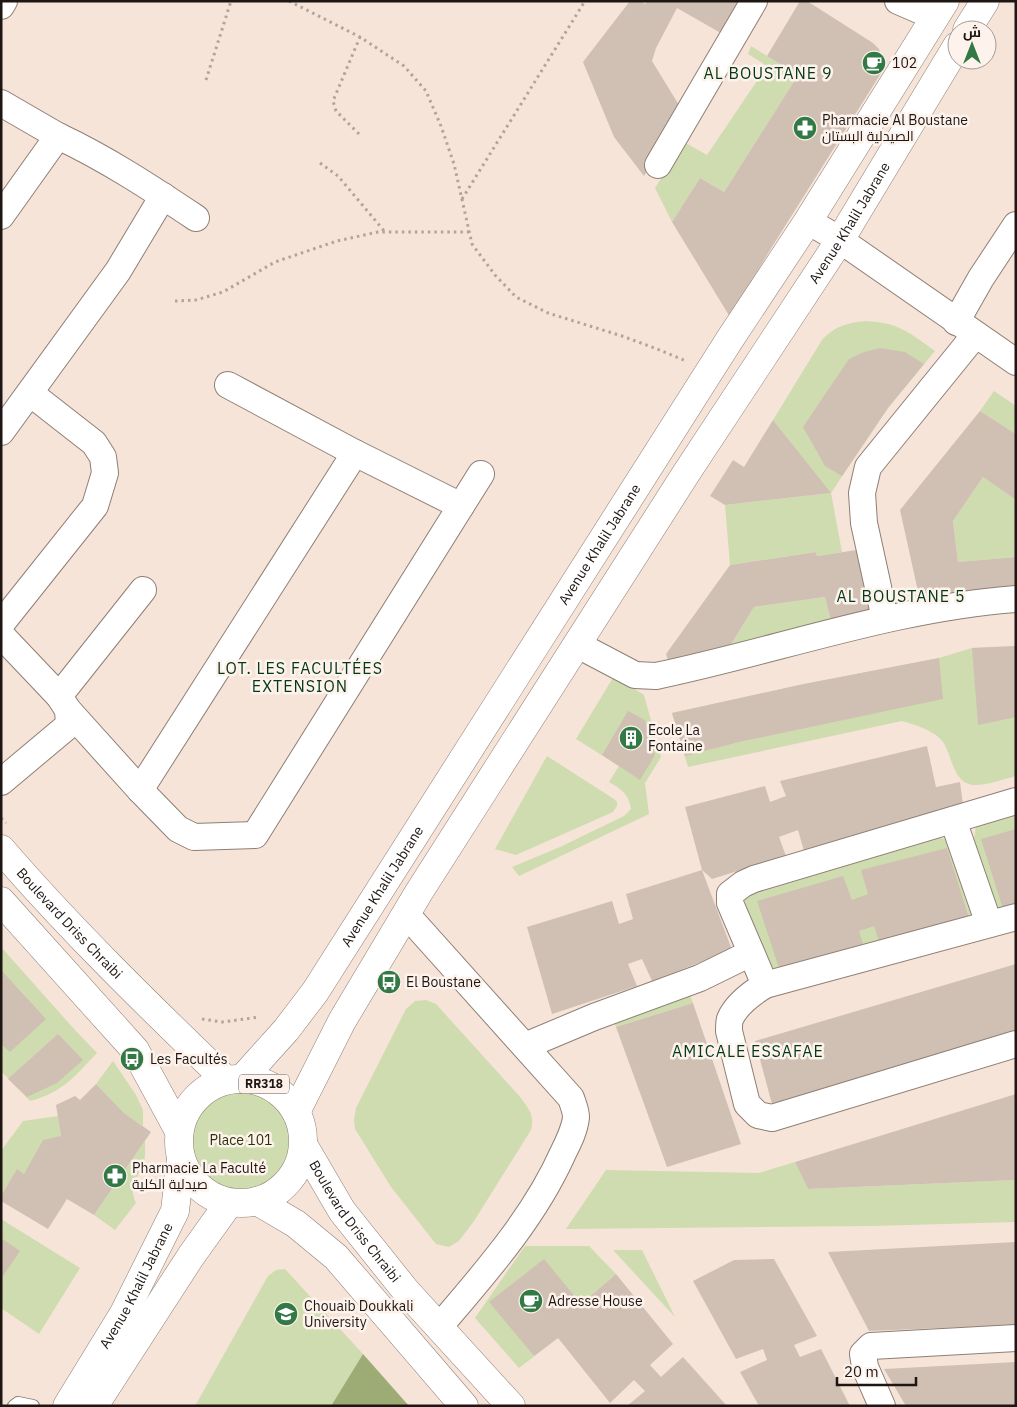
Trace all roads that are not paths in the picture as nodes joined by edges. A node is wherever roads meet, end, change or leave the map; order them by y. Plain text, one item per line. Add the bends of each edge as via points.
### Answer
1 (4, 1) edge
2 (754, 1) edge
3 (898, 1) edge
4 (985, 1) edge
5 (1, 6) edge
6 (940, 9) edge
7 (973, 20) edge
8 (947, 63) edge
9 (1, 102) edge
10 (58, 136) junction
11 (658, 165) dead end
12 (163, 196) junction
13 (1, 216) edge
14 (196, 218) dead end
15 (808, 221) junction
16 (1016, 225) edge
17 (840, 240) junction
18 (965, 329) junction
19 (1016, 362) edge
20 (228, 385) dead end
21 (30, 393) junction
22 (1, 432) edge
23 (355, 453) junction
24 (481, 474) dead end
25 (461, 506) junction
26 (143, 590) dead end
27 (1016, 599) edge
28 (885, 619) junction
29 (1, 624) edge
30 (1, 635) edge
31 (578, 645) junction
32 (63, 703) junction
33 (1, 782) edge
34 (140, 790) junction
35 (1016, 801) edge
36 (952, 820) junction
37 (4, 837) edge
38 (1, 901) edge
39 (406, 914) junction
40 (1016, 917) edge
41 (989, 924) junction
42 (751, 952) junction
43 (765, 985) junction
44 (1016, 1044) edge
45 (525, 1046) junction
46 (234, 1080) junction
47 (296, 1112) junction
48 (179, 1131) junction
49 (304, 1146) junction
50 (181, 1158) junction
51 (257, 1201) junction
52 (228, 1203) junction
53 (439, 1327) junction
54 (1016, 1338) edge
55 (14, 1406) edge
56 (33, 1406) edge
57 (68, 1406) edge
58 (94, 1406) edge
59 (464, 1406) edge
60 (511, 1406) edge
61 (882, 1406) edge

1 - 5 street
2 - 11 street
3 - 6 street
4 - 7 main road
6 - 15 main road, Avenue Khalil Jabrane
8 - 17 main road, Avenue Khalil Jabrane
9 - 10 street
10 - 12 street via 89,150
10 - 13 street
12 - 14 street
12 - 21 street via 118,272
15 - 17 street
15 - 46 main road, Avenue Khalil Jabrane via 315,992 286,1030
16 - 18 street via 981,278
17 - 18 street
17 - 31 main road, Avenue Khalil Jabrane via 686,472
18 - 19 street
18 - 28 street via 868,466 862,493 864,523
20 - 23 street
21 - 22 street
21 - 29 street via 94,443 103,457 105,473 95,506
23 - 25 street
23 - 34 street
24 - 25 street
25 - 34 street via 255,835 194,837 178,829
26 - 32 street
27 - 28 street
28 - 31 street via 656,676 635,675
30 - 32 street
31 - 39 main road, Avenue Khalil Jabrane
32 - 33 street via 69,725
32 - 34 street
35 - 36 street
36 - 41 street
36 - 42 street via 743,884 730,894 730,903
37 - 46 main road, Boulevard Driss Chraibi / RR318 via 41,895 153,1010
38 - 48 main road, Boulevard Driss Chraibi / RR318 via 135,1050
39 - 45 street
39 - 47 main road, Avenue Khalil Jabrane via 342,1021
40 - 41 street
41 - 43 street
42 - 43 street
42 - 45 street via 700,978
43 - 44 street via 741,1004 730,1020 729,1032 747,1104 758,1115 772,1118
45 - 53 street via 571,1098 576,1115 574,1130 556,1168 520,1228
46 - 47 main road, Boulevard Driss Chraibi / RR318 via 258,1081 274,1088
46 - 48 main road, Boulevard Driss Chraibi / RR318 via 221,1082 200,1094 183,1117
47 - 49 main road, Boulevard Driss Chraibi / RR318 via 303,1129
48 - 50 main road, Boulevard Driss Chraibi / RR318
49 - 51 main road, Boulevard Driss Chraibi / RR318 via 289,1181 275,1194
49 - 53 main road, Boulevard Driss Chraibi / RR318 via 342,1211
50 - 52 main road, Boulevard Driss Chraibi / RR318 via 192,1180 210,1196
50 - 57 main road, Avenue Khalil Jabrane via 175,1211 124,1313
51 - 52 main road, Boulevard Driss Chraibi / RR318
51 - 59 main road via 296,1224 336,1257
52 - 58 main road, Avenue Khalil Jabrane
53 - 60 main road, Boulevard Driss Chraibi / RR318
54 - 61 street via 871,1346 862,1354
55 - 56 lane via 18,1403

